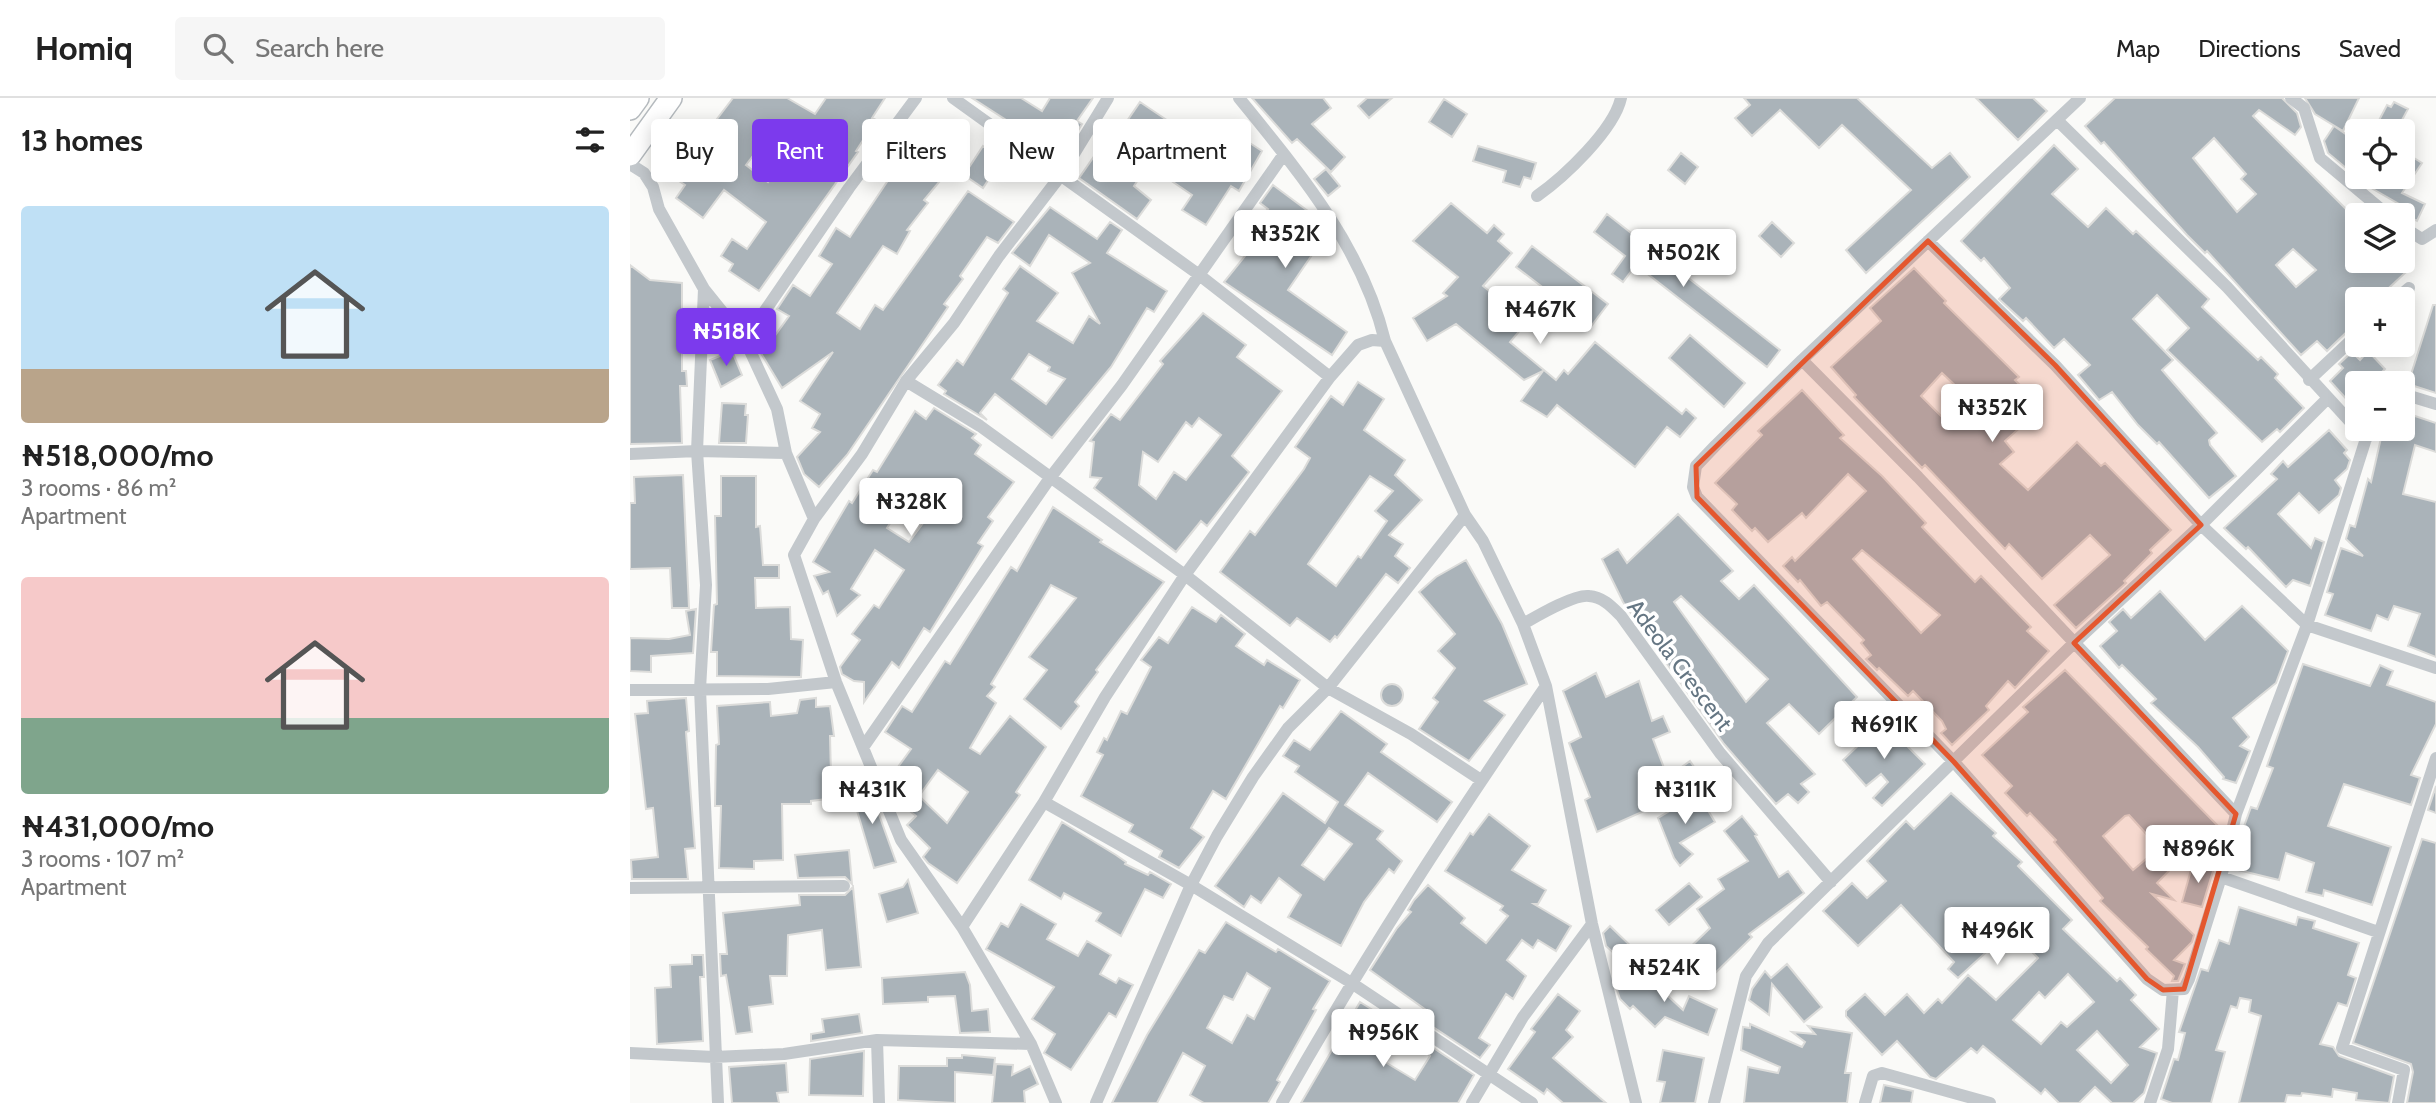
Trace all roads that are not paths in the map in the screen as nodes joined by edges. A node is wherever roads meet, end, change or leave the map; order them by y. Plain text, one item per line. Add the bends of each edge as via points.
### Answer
1 (638, 98) edge
2 (671, 98) edge
3 (916, 98) edge
4 (953, 98) edge
5 (1108, 98) edge
6 (1239, 98) edge
7 (1621, 98) edge
8 (2080, 98) edge
9 (2291, 98) edge
10 (630, 109) edge
11 (984, 120) edge
12 (2058, 121) junction
13 (1079, 146) edge
14 (1284, 154) junction
15 (630, 155) edge
16 (630, 164) edge
17 (1056, 182) edge
18 (1071, 182) edge
19 (1537, 196) dead end
20 (2374, 203) edge
21 (2436, 230) edge
22 (2415, 235) edge
23 (1928, 241) junction
24 (1198, 274) junction
25 (704, 289) junction
26 (745, 340) junction
27 (1385, 341) junction
28 (2345, 346) edge
29 (1801, 360) junction
30 (1330, 377) junction
31 (2309, 380) junction
32 (906, 381) junction
33 (2415, 398) edge
34 (2327, 399) junction
35 (2436, 404) edge
36 (2345, 414) edge
37 (2366, 441) edge
38 (697, 451) junction
39 (786, 453) junction
40 (630, 454) edge
41 (1051, 478) junction
42 (1465, 515) junction
43 (814, 519) junction
44 (2201, 525) junction
45 (1185, 575) junction
46 (1525, 623) junction
47 (2307, 625) junction
48 (2074, 643) junction
49 (2436, 668) edge
50 (836, 682) junction
51 (1546, 687) junction
52 (1328, 688) junction
53 (700, 689) junction
54 (630, 690) edge
55 (864, 746) junction
56 (2436, 758) edge
57 (1954, 762) junction
58 (1481, 780) junction
59 (1044, 802) junction
60 (2236, 814) junction
61 (2221, 877) junction
62 (1831, 882) junction
63 (1191, 885) junction
64 (844, 886) dead end
65 (630, 888) edge
66 (708, 888) junction
67 (1592, 925) junction
68 (962, 927) junction
69 (2378, 932) junction
70 (1350, 982) junction
71 (2173, 990) junction
72 (877, 1040) junction
73 (1031, 1044) junction
74 (630, 1053) edge
75 (714, 1057) junction
76 (1487, 1074) junction
77 (718, 1103) edge
78 (879, 1103) edge
79 (1056, 1103) edge
80 (1096, 1103) edge
81 (1282, 1103) edge
82 (1472, 1103) edge
83 (1532, 1103) edge
84 (1636, 1103) edge
85 (1714, 1103) edge
86 (1865, 1103) edge
87 (1990, 1103) edge
88 (2150, 1103) edge
89 (2398, 1103) edge

1 - 10 main road
2 - 15 main road
3 - 26 street
4 - 11 street
5 - 13 street
6 - 14 street
7 - 19 street via 1610,122 1554,184
8 - 12 street
9 - 20 street via 2304,108 2320,158
12 - 23 street
12 - 31 street via 2227,287
14 - 24 street
14 - 27 street via 1354,258 1376,305
16 - 25 street via 644,173 653,187 659,209
17 - 32 street via 954,323
18 - 24 street
21 - 22 street via 2421,239
23 - 29 street
23 - 44 street via 2055,365
24 - 30 street
24 - 41 street
25 - 26 street
25 - 38 street
26 - 39 street via 777,409
27 - 30 street via 1358,345
27 - 42 street
28 - 31 street
29 - 48 street via 1919,477
29 - 57 street via 1696,466 1693,487
30 - 45 street
31 - 34 street
32 - 41 street via 980,426
32 - 43 street via 862,454
33 - 35 street
34 - 36 street
34 - 44 street
37 - 47 street
38 - 39 street
38 - 40 street
38 - 53 street via 706,585
39 - 43 street
41 - 45 street
41 - 55 street
42 - 46 street
42 - 52 street
43 - 50 street via 794,555
44 - 47 street
44 - 48 street
45 - 52 street
45 - 59 street via 1105,697
46 - 51 street
46 - 62 street, Adeola Crescent via 1588,595 1606,602 1621,616 1720,753
47 - 49 street
47 - 60 street
48 - 57 street
48 - 60 street
50 - 53 street via 768,690
50 - 55 street
51 - 58 street
51 - 67 street
52 - 58 street
52 - 63 street via 1288,729 1253,777
53 - 54 street
53 - 66 street
55 - 68 street via 901,840
56 - 69 street
57 - 62 street
57 - 71 street via 2147,979 2163,990
58 - 70 street
59 - 63 street
59 - 68 street
60 - 61 street
61 - 69 street
61 - 71 street via 2189,979 2183,989
62 - 85 street via 1752,962
63 - 70 street
63 - 80 street
64 - 66 street
65 - 66 street
66 - 75 street
67 - 76 street
67 - 84 street
68 - 73 street
69 - 89 street via 2342,1048 2404,1070
70 - 76 street
70 - 81 street
71 - 88 street via 2168,1049
72 - 73 street
72 - 75 street via 784,1054
72 - 78 street
73 - 79 street
74 - 75 street
75 - 77 street
76 - 82 street
76 - 83 street
86 - 87 street via 1872,1076 1882,1073

